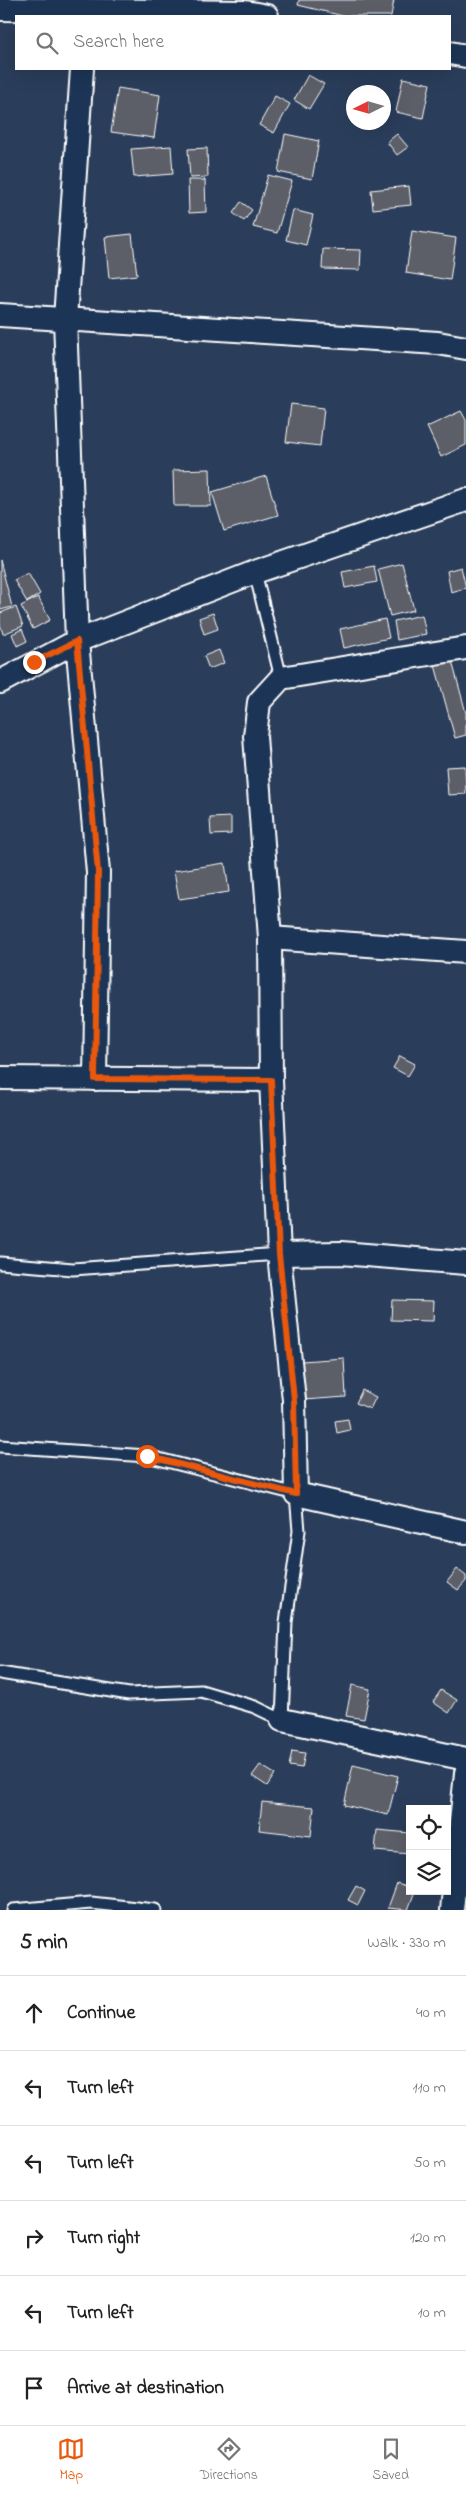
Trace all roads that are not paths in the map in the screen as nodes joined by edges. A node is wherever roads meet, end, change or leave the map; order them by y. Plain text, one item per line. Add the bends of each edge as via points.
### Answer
1 (245, 6) edge
2 (0, 9) edge
3 (86, 12) edge
4 (265, 15) edge
5 (451, 53) edge
6 (466, 56) edge
7 (82, 70) edge
8 (0, 315) edge
9 (65, 319) junction
10 (466, 348) edge
11 (466, 500) edge
12 (256, 572) junction
13 (77, 641) junction
14 (466, 648) edge
15 (280, 678) junction
16 (0, 682) edge
17 (270, 938) junction
18 (466, 952) edge
19 (0, 1078) edge
20 (95, 1079) junction
21 (271, 1080) junction
22 (279, 1254) junction
23 (0, 1263) edge
24 (466, 1263) edge
25 (0, 1446) edge
26 (296, 1494) junction
27 (466, 1532) edge
28 (0, 1673) edge
29 (282, 1720) junction
30 (466, 1759) edge
31 (466, 1773) edge
32 (13, 1910) edge
33 (155, 1910) edge
34 (452, 1910) edge

1 - 3 street
1 - 4 street
2 - 3 street
5 - 6 street
7 - 9 street
8 - 9 street
9 - 10 street via 438,343
9 - 13 street
11 - 12 street
12 - 13 street
12 - 15 lane
13 - 16 street
13 - 20 street via 98,872
14 - 15 street
15 - 17 street via 259,702 254,736
17 - 18 street
17 - 21 street
19 - 20 street
20 - 21 street
21 - 22 street
22 - 23 lane via 73,1269
22 - 24 street via 340,1253
22 - 26 street via 294,1400
25 - 26 lane via 147,1456
26 - 27 street
26 - 29 lane via 299,1531 286,1622
28 - 29 lane via 129,1694 201,1691 255,1707
29 - 30 street
31 - 34 street
32 - 33 lane via 91,1903

